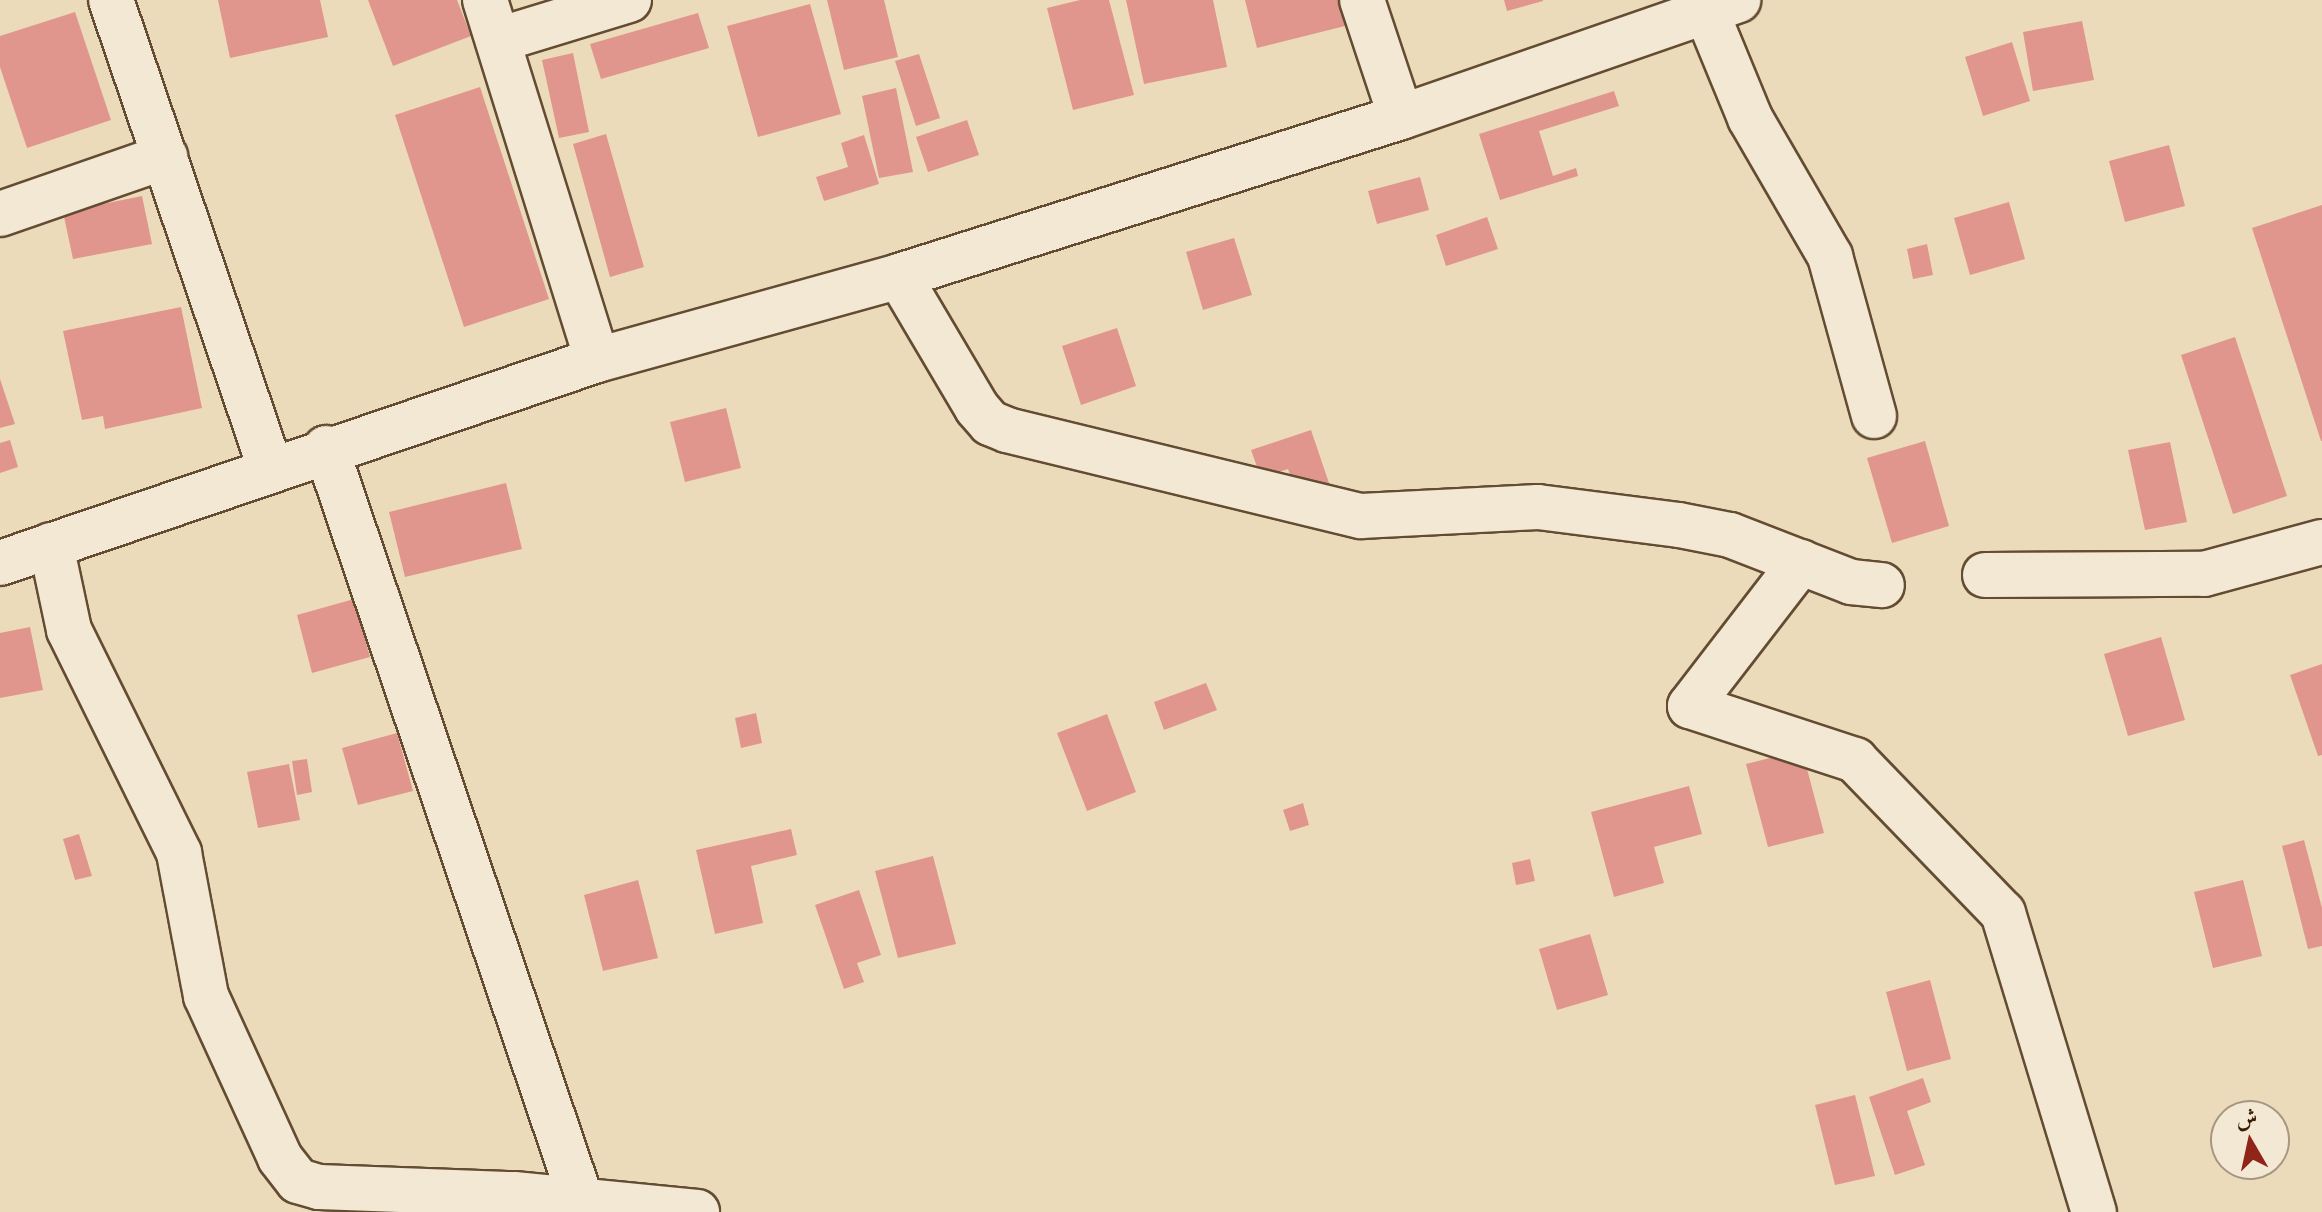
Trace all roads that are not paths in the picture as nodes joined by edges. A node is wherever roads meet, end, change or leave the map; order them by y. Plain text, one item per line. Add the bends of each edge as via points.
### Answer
1 (111, 0) edge
2 (629, 0) edge
3 (1362, 0) edge
4 (1722, 6) edge
5 (491, 20) edge
6 (1401, 117) junction
7 (165, 157) junction
8 (0, 214) edge
9 (899, 276) junction
10 (597, 360) junction
11 (1874, 416) dead end
12 (326, 448) junction
13 (270, 467) junction
14 (2322, 542) edge
15 (51, 545) junction
16 (1801, 562) junction
17 (0, 563) edge
18 (1985, 575) dead end
19 (1882, 585) dead end
20 (583, 1206) edge
21 (697, 1212) edge
22 (2094, 1212) edge

1 - 7 street
2 - 5 street
3 - 6 street
4 - 6 street
4 - 11 street via 1750,118 1830,256
5 - 10 street
6 - 9 street
7 - 8 street
7 - 13 street
9 - 10 street
9 - 16 street via 977,408 990,423 1007,430 1361,516 1562,509 1730,535
10 - 12 street
12 - 13 street
12 - 20 street
13 - 15 street
14 - 18 street via 2204,574
15 - 17 street
15 - 20 street via 69,630 179,853 206,996 280,1158 298,1181 319,1187
16 - 19 street via 1851,582
16 - 22 street via 1690,706 1855,760 2003,913
20 - 21 street

